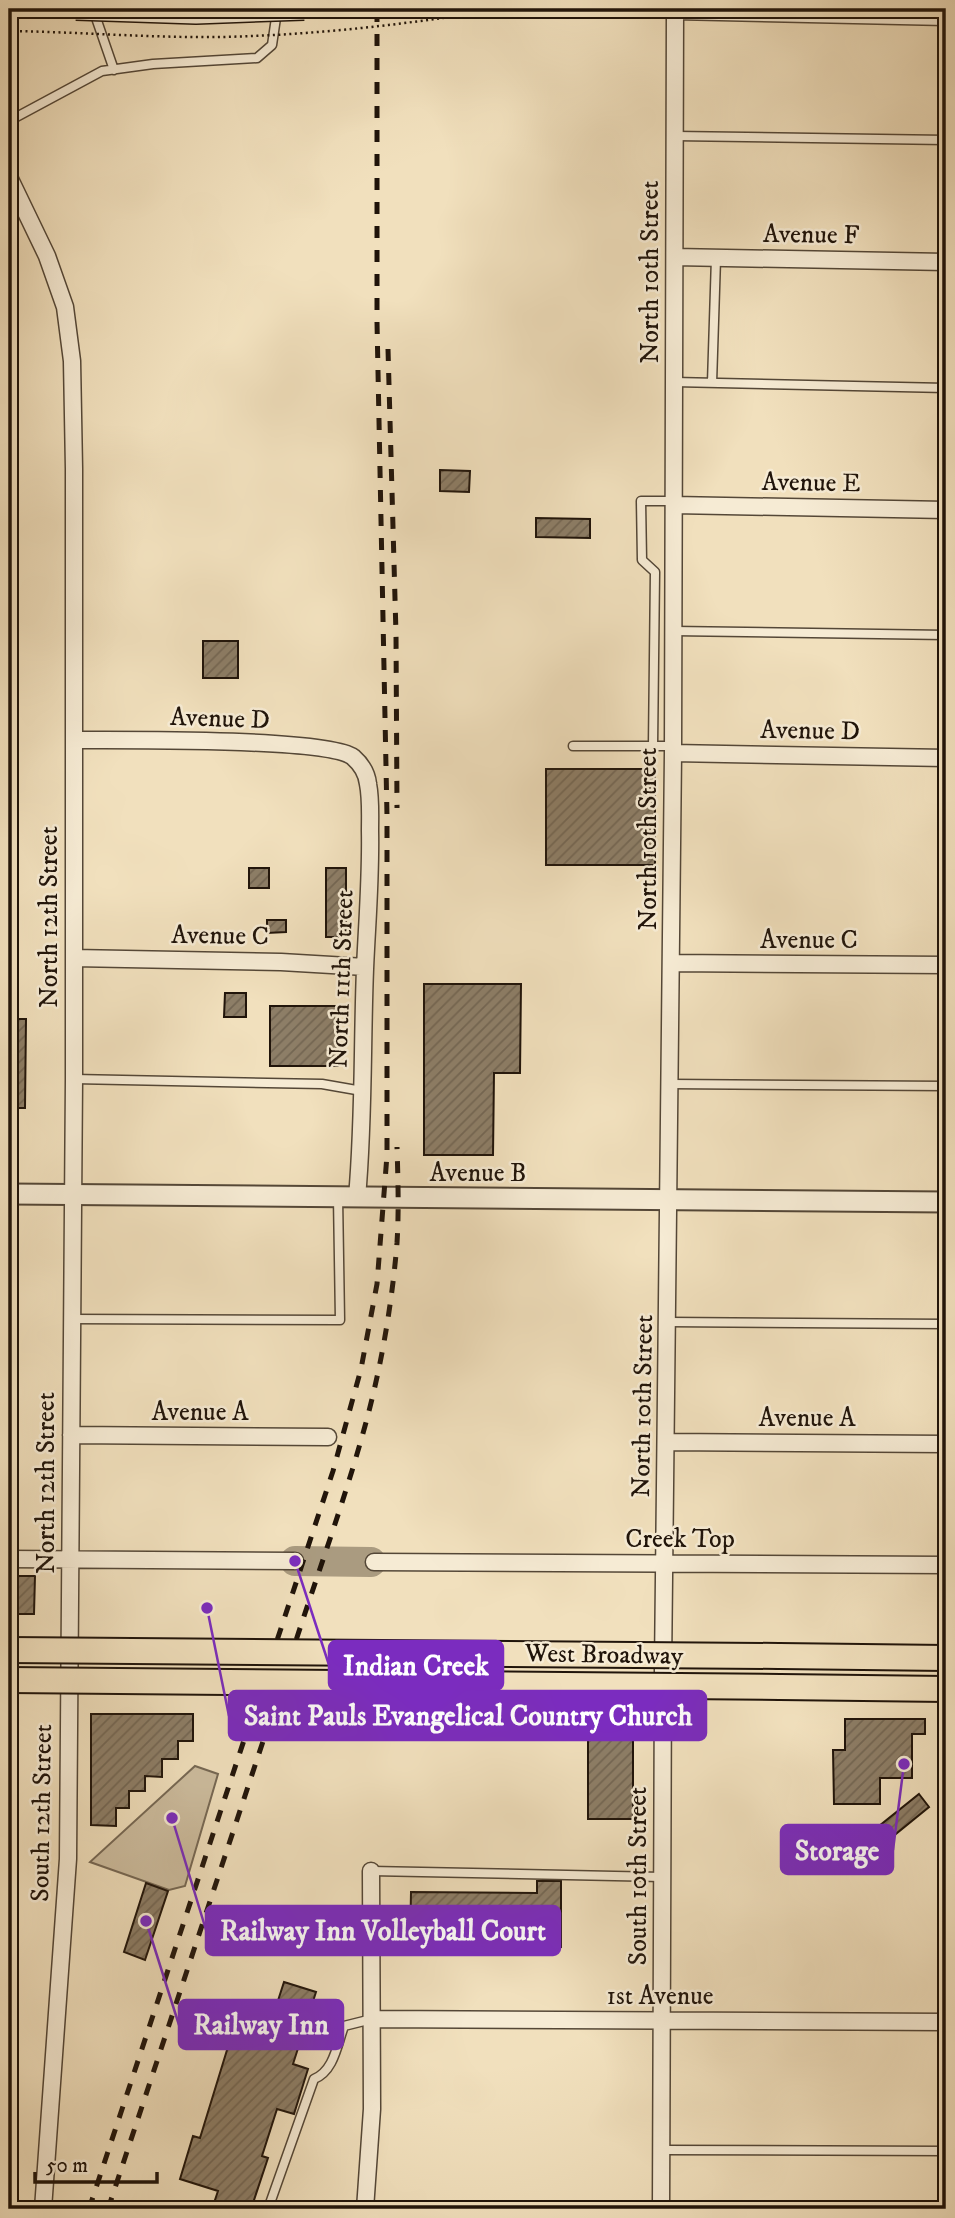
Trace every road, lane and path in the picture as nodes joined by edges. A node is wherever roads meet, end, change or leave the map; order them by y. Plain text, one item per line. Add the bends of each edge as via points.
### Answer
1 (76, 9) edge
2 (93, 9) edge
3 (278, 9) edge
4 (304, 9) edge
5 (675, 10) edge
6 (946, 17) edge
7 (114, 70) junction
8 (9, 121) edge
9 (675, 136) junction
10 (946, 140) edge
11 (9, 177) edge
12 (675, 257) junction
13 (716, 258) junction
14 (946, 262) edge
15 (674, 382) junction
16 (712, 383) junction
17 (946, 388) edge
18 (674, 503) junction
19 (946, 510) edge
20 (673, 631) junction
21 (946, 635) edge
22 (74, 740) junction
23 (573, 746) dead end
24 (653, 746) junction
25 (673, 749) junction
26 (946, 758) edge
27 (360, 765) joint
28 (74, 958) junction
29 (671, 963) junction
30 (946, 965) edge
31 (366, 967) junction
32 (74, 1079) junction
33 (670, 1084) junction
34 (946, 1086) edge
35 (362, 1091) junction
36 (9, 1194) edge
37 (72, 1195) junction
38 (348, 1197) junction
39 (669, 1199) junction
40 (946, 1202) edge
41 (71, 1319) junction
42 (668, 1322) junction
43 (946, 1324) edge
44 (71, 1435) junction
45 (328, 1437) dead end
46 (667, 1442) junction
47 (946, 1444) edge
48 (9, 1559) edge
49 (70, 1559) junction
50 (295, 1561) dead end
51 (374, 1562) dead end
52 (666, 1563) junction
53 (946, 1565) edge
54 (9, 1650) edge
55 (946, 1658) edge
56 (69, 1668) joint
57 (663, 1670) joint
58 (9, 1680) edge
59 (946, 1689) edge
60 (371, 1871) joint
61 (663, 1877) junction
62 (373, 2019) junction
63 (662, 2020) junction
64 (946, 2022) edge
65 (662, 2150) junction
66 (946, 2151) edge
67 (43, 2209) edge
68 (268, 2209) edge
69 (365, 2209) edge
70 (661, 2209) edge

1 - 4 main road, bridge via 196,13
2 - 7 lane
3 - 7 lane via 272,45 257,58
5 - 6 street
5 - 9 street, North 10th Street
7 - 8 lane via 102,71
9 - 10 lane
9 - 12 street, North 10th Street
11 - 22 street, North 12th Street via 59,285 69,330
12 - 13 street, Avenue F
12 - 15 street, North 10th Street
13 - 14 street, Avenue F
13 - 16 lane
15 - 16 lane
15 - 18 street, North 10th Street
16 - 17 lane
18 - 19 street, Avenue E
18 - 20 street, North 10th Street
18 - 24 lane via 641,501 642,560 655,572
20 - 21 lane
20 - 25 street, North 10th Street
22 - 27 street, Avenue D via 322,748 341,751
22 - 28 street, North 12th Street
23 - 24 lane
24 - 25 lane
25 - 26 street, Avenue D
25 - 29 street, North 10th Street
27 - 31 street, North 11th Street via 370,796
28 - 31 street, Avenue C
28 - 32 street, North 12th Street
29 - 30 street, Avenue C
29 - 33 street, North 10th Street
31 - 35 street, North 11th Street
32 - 35 lane via 322,1084
32 - 37 street, North 12th Street
33 - 34 lane
33 - 39 street, North 10th Street
35 - 38 street, North 11th Street via 361,1153
36 - 37 street, Avenue B
37 - 38 street, Avenue B
37 - 41 street, North 12th Street
38 - 39 street, Avenue B
38 - 41 lane via 340,1320
39 - 40 street, Avenue B
39 - 42 street, North 10th Street
41 - 44 street, North 12th Street
42 - 43 lane
42 - 46 street, North 10th Street
44 - 45 street, Avenue A
44 - 49 street, North 12th Street
46 - 47 street, Avenue A
46 - 52 street, North 10th Street
48 - 49 street
49 - 50 street
49 - 56 street, North 12th Street
51 - 52 street, Creek Top
52 - 53 street, Creek Top
52 - 57 street, North 10th Street
54 - 55 main road, West Broadway, bridge
56 - 67 street, South 12th Street via 68,1858
57 - 61 street, South 10th Street
58 - 59 main road, West Broadway, bridge
60 - 61 lane
60 - 62 street
61 - 63 street, South 10th Street
62 - 63 street, 1st Avenue
62 - 68 lane via 344,2026 330,2064 314,2079
62 - 69 street
63 - 64 street, 1st Avenue
63 - 65 street, South 10th Street
65 - 66 lane
65 - 70 street, South 10th Street

